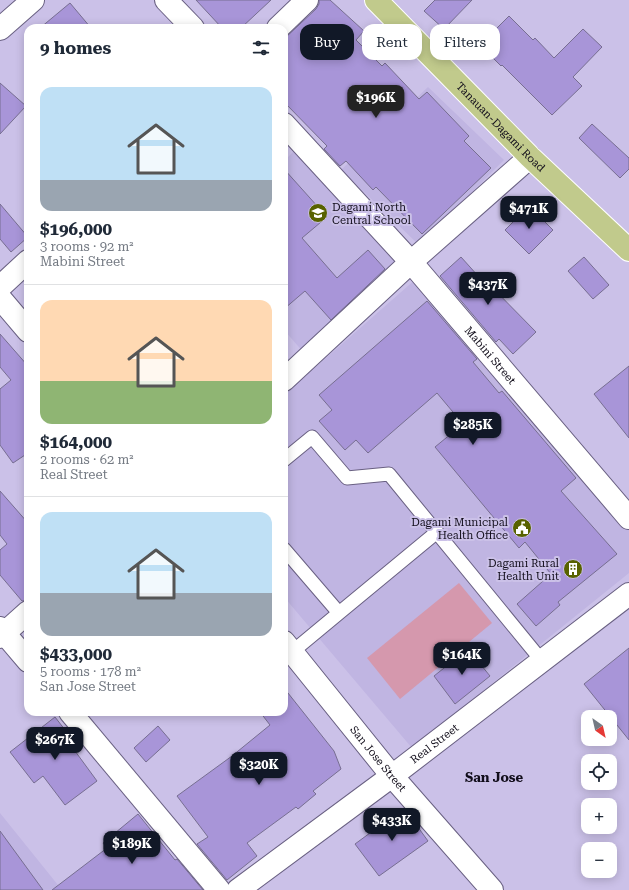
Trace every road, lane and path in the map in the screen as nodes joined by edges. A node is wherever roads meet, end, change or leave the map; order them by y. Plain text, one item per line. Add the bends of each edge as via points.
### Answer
1 (33, 0) edge
2 (166, 0) edge
3 (307, 0) edge
4 (376, 0) edge
5 (189, 24) edge
6 (282, 24) edge
7 (0, 29) edge
8 (288, 128) edge
9 (530, 157) junction
10 (629, 250) edge
11 (411, 262) junction
12 (24, 265) edge
13 (0, 287) edge
14 (0, 298) edge
15 (24, 326) edge
16 (288, 376) edge
17 (288, 457) edge
18 (629, 518) edge
19 (437, 532) junction
20 (288, 554) edge
21 (629, 594) edge
22 (340, 613) junction
23 (24, 615) edge
24 (1, 633) edge
25 (288, 647) edge
26 (24, 657) edge
27 (542, 661) junction
28 (73, 716) edge
29 (392, 776) junction
30 (219, 890) edge
31 (238, 890) edge
32 (492, 890) edge

1 - 7 street
2 - 5 street
3 - 6 street
4 - 9 main road, Tanauan-Dagami Road
8 - 11 street, Mabini Street
9 - 10 main road, Tanauan-Dagami Road
9 - 11 street
11 - 16 street
11 - 18 street, Mabini Street
12 - 13 street
14 - 15 street
17 - 19 lane via 312,437 347,478 389,474
19 - 22 lane
19 - 27 lane
20 - 22 lane
21 - 27 street, Real Street
22 - 25 lane
23 - 24 street
24 - 26 street
25 - 29 street, San Jose Street
27 - 29 street, Real Street
28 - 30 street
29 - 31 street, Real Street
29 - 32 street, San Jose Street

